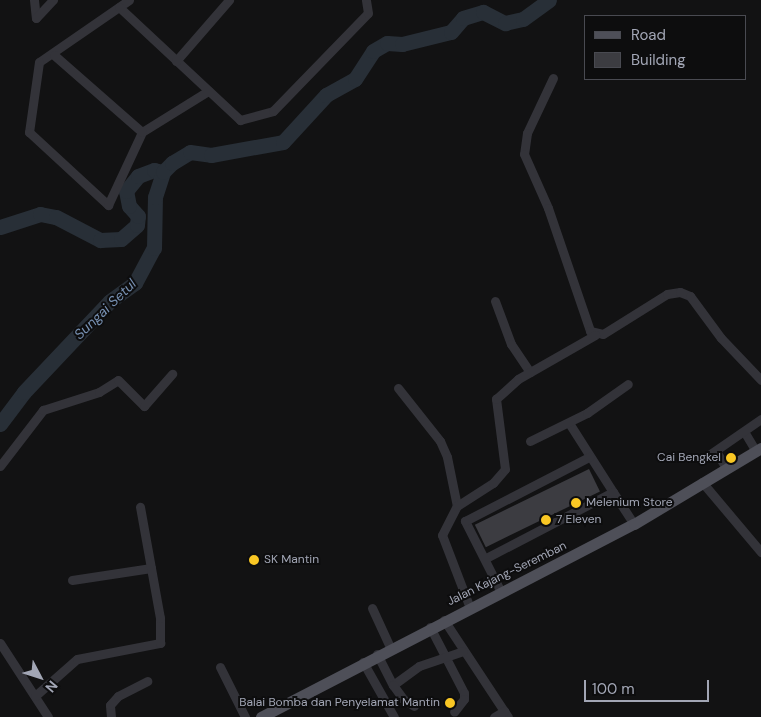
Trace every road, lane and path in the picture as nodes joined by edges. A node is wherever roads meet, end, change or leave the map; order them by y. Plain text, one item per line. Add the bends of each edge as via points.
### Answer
1 (34, 0) edge
2 (52, 0) edge
3 (129, 0) edge
4 (229, 0) edge
5 (366, 0) edge
6 (119, 7) junction
7 (54, 55) dead end
8 (176, 61) junction
9 (553, 78) dead end
10 (208, 92) junction
11 (142, 132) junction
12 (495, 301) dead end
13 (595, 335) junction
14 (530, 372) junction
15 (172, 374) dead end
16 (761, 380) edge
17 (628, 384) dead end
18 (398, 388) dead end
19 (761, 419) edge
20 (569, 423) junction
21 (746, 433) junction
22 (530, 441) dead end
23 (759, 450) edge
24 (716, 451) junction
25 (706, 456) dead end
26 (589, 457) junction
27 (0, 466) edge
28 (726, 468) junction
29 (702, 482) junction
30 (613, 492) junction
31 (457, 506) junction
32 (140, 507) dead end
33 (634, 524) junction
34 (761, 552) edge
35 (486, 558) junction
36 (151, 568) junction
37 (72, 580) dead end
38 (501, 592) junction
39 (372, 608) dead end
40 (470, 608) junction
41 (444, 620) junction
42 (430, 627) junction
43 (0, 643) edge
44 (390, 647) junction
45 (463, 651) junction
46 (377, 654) junction
47 (447, 658) junction
48 (363, 662) junction
49 (220, 667) dead end
50 (147, 681) dead end
51 (393, 685) junction
52 (35, 696) junction
53 (414, 706) dead end
54 (454, 712) dead end
55 (506, 714) edge
56 (48, 717) edge
57 (111, 717) edge
58 (245, 717) edge
59 (261, 717) edge
60 (394, 717) edge
61 (494, 717) edge

1 - 2 street via 36,18
3 - 6 street
4 - 8 street
5 - 10 street via 368,12 273,111 240,120
6 - 8 street
6 - 11 street via 39,62 29,132 108,204
7 - 11 street
8 - 10 street
9 - 13 street via 526,133 526,165 548,208
10 - 11 street
12 - 14 street via 512,344
13 - 14 street
13 - 16 street via 603,334 667,294 680,292 690,296 721,338
14 - 31 street via 496,399 505,469 494,483
15 - 27 street via 144,406 118,380 99,392 43,410
17 - 20 street
18 - 31 street via 440,441 447,457
19 - 21 street
20 - 22 street
20 - 26 street
21 - 23 street
21 - 24 street
23 - 28 main road, Jalan Kajang-Seremban
24 - 25 street
24 - 28 street
26 - 30 street
26 - 35 street via 468,516 465,521
28 - 29 main road, Jalan Kajang-Seremban
29 - 33 main road, Jalan Kajang-Seremban
29 - 34 street
30 - 33 street
30 - 35 street
31 - 40 street via 442,535
32 - 36 street
33 - 38 main road, Jalan Kajang-Seremban
35 - 38 street
36 - 37 street
36 - 52 street via 160,643 77,659
38 - 40 main road, Jalan Kajang-Seremban
39 - 44 street
40 - 41 main road, Jalan Kajang-Seremban
41 - 42 main road, Jalan Kajang-Seremban
41 - 45 street
42 - 44 main road, Jalan Kajang-Seremban
42 - 47 street
43 - 52 street
44 - 46 main road, Jalan Kajang-Seremban
45 - 47 street
45 - 55 street
46 - 48 main road, Jalan Kajang-Seremban
46 - 51 street
47 - 51 street via 418,666
47 - 54 street via 464,693 464,699
48 - 59 main road, Jalan Kajang-Seremban
48 - 60 street
49 - 58 street
50 - 57 street via 118,696 110,705
51 - 53 street via 403,699
52 - 56 street
55 - 61 street

